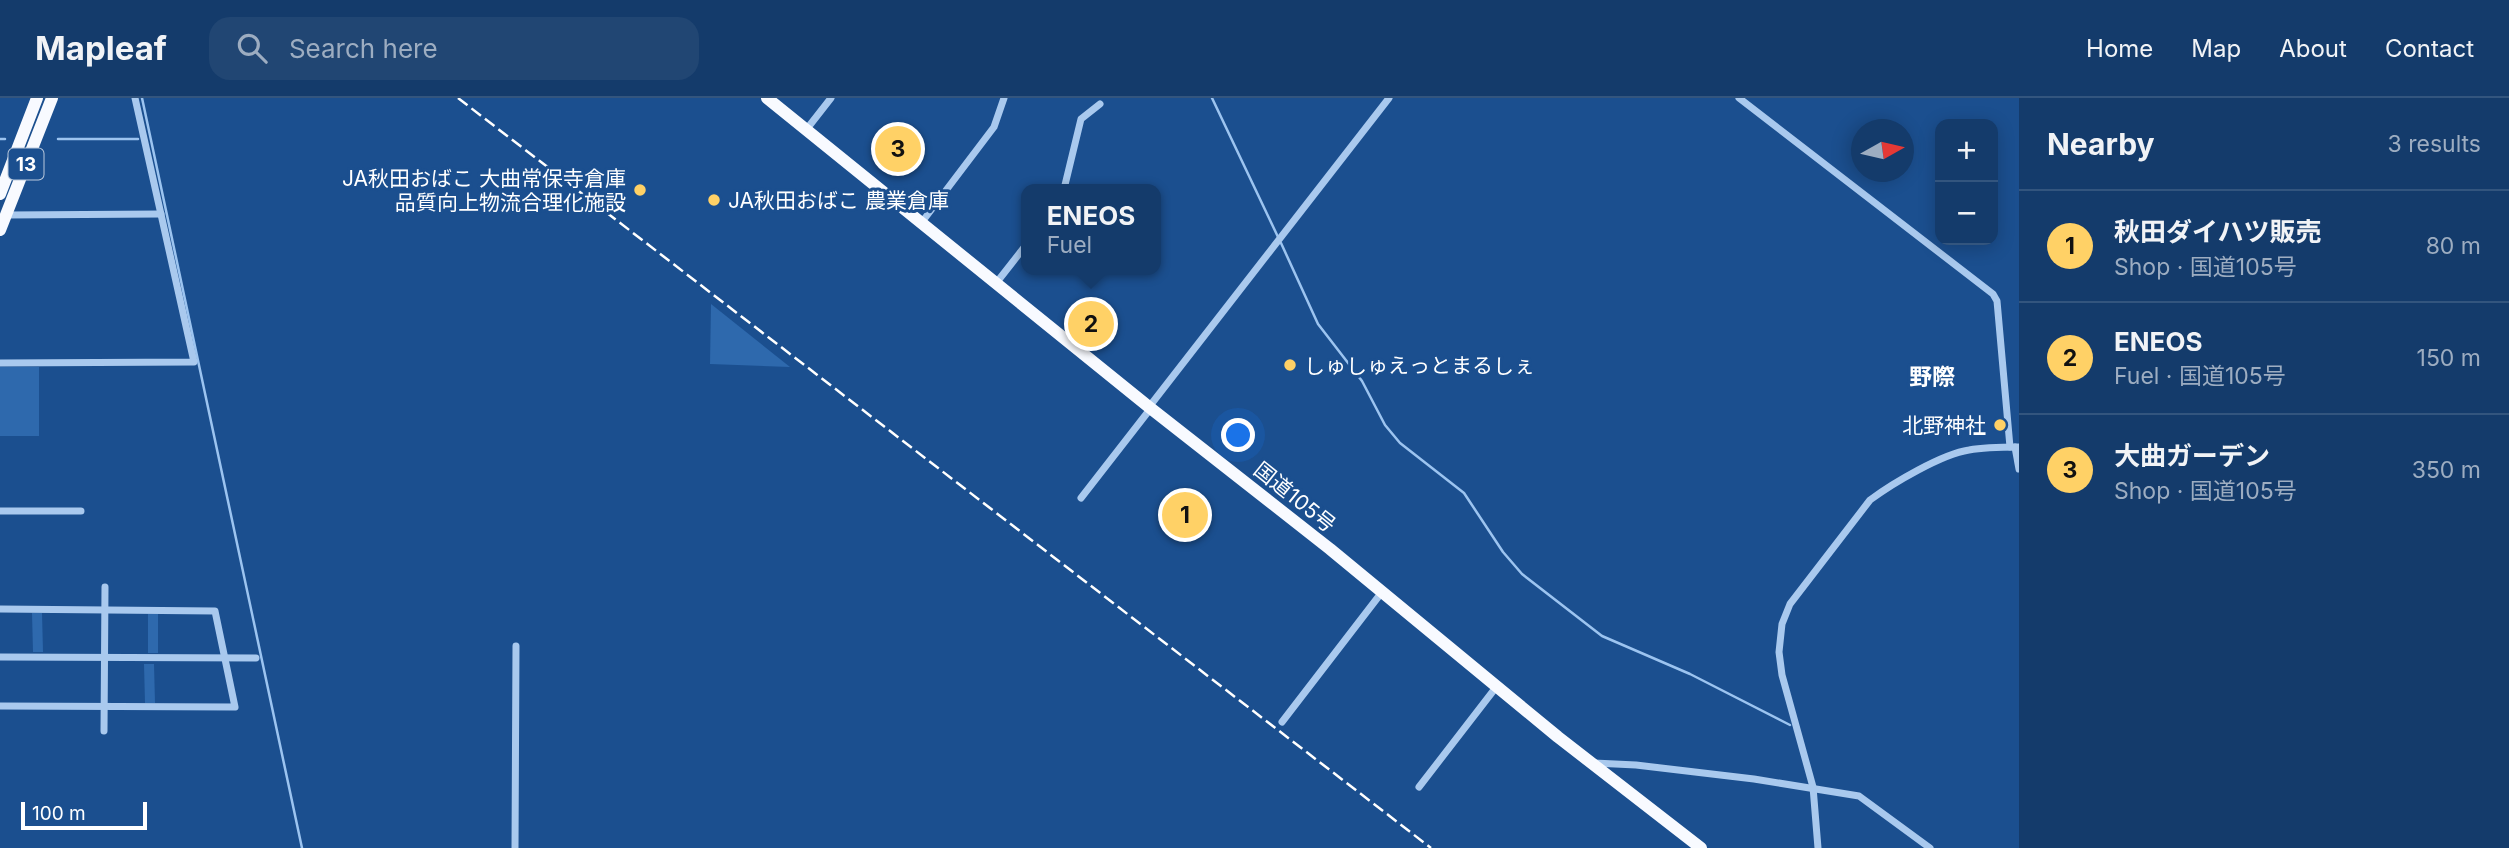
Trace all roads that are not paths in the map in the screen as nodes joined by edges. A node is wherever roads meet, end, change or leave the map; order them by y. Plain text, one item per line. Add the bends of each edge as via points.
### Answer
1 (37, 98) edge
2 (52, 98) edge
3 (135, 98) edge
4 (767, 98) edge
5 (831, 98) edge
6 (1004, 98) edge
7 (1389, 98) edge
8 (1739, 98) edge
9 (1100, 104) dead end
10 (806, 130) junction
11 (1065, 184) edge
12 (0, 194) edge
13 (161, 214) junction
14 (6, 215) junction
15 (922, 222) junction
16 (0, 230) edge
17 (1021, 251) edge
18 (997, 282) junction
19 (0, 363) edge
20 (1150, 407) junction
21 (2015, 447) edge
22 (2019, 469) edge
23 (1081, 498) dead end
24 (0, 511) edge
25 (81, 511) dead end
26 (105, 587) dead end
27 (1382, 592) junction
28 (0, 609) edge
29 (105, 610) junction
30 (516, 646) dead end
31 (0, 657) edge
32 (104, 657) junction
33 (225, 658) junction
34 (256, 658) dead end
35 (1497, 686) junction
36 (0, 706) edge
37 (104, 707) junction
38 (1282, 723) dead end
39 (104, 731) dead end
40 (1593, 763) junction
41 (1419, 787) dead end
42 (1813, 787) junction
43 (515, 848) edge
44 (1701, 848) edge
45 (1818, 848) edge
46 (1930, 848) edge

1 - 12 highway, 13
2 - 14 highway, 13
3 - 13 street
4 - 10 highway, 国道105号
5 - 10 street
6 - 15 street via 994,127
7 - 20 street
8 - 21 street via 1993,293
9 - 11 street via 1081,119
10 - 15 highway, 国道105号
13 - 14 street
13 - 19 street via 194,362
14 - 16 highway, 13
15 - 18 highway, 国道105号
17 - 18 street
18 - 20 highway, 国道105号
20 - 23 street
20 - 27 highway, 国道105号
21 - 22 street
21 - 42 street via 1967,450 1887,487 1870,500 1790,604 1779,652
24 - 25 street
26 - 29 street
27 - 35 highway, 国道105号
27 - 38 street
28 - 29 street
29 - 32 street
29 - 33 street via 215,611
30 - 43 street
31 - 32 street
32 - 33 street
32 - 37 street
33 - 34 street
33 - 37 street via 235,707
35 - 40 highway, 国道105号
35 - 41 street
36 - 37 street
37 - 39 street
40 - 42 street
40 - 44 highway, 国道105号
42 - 45 street
42 - 46 street via 1859,796

